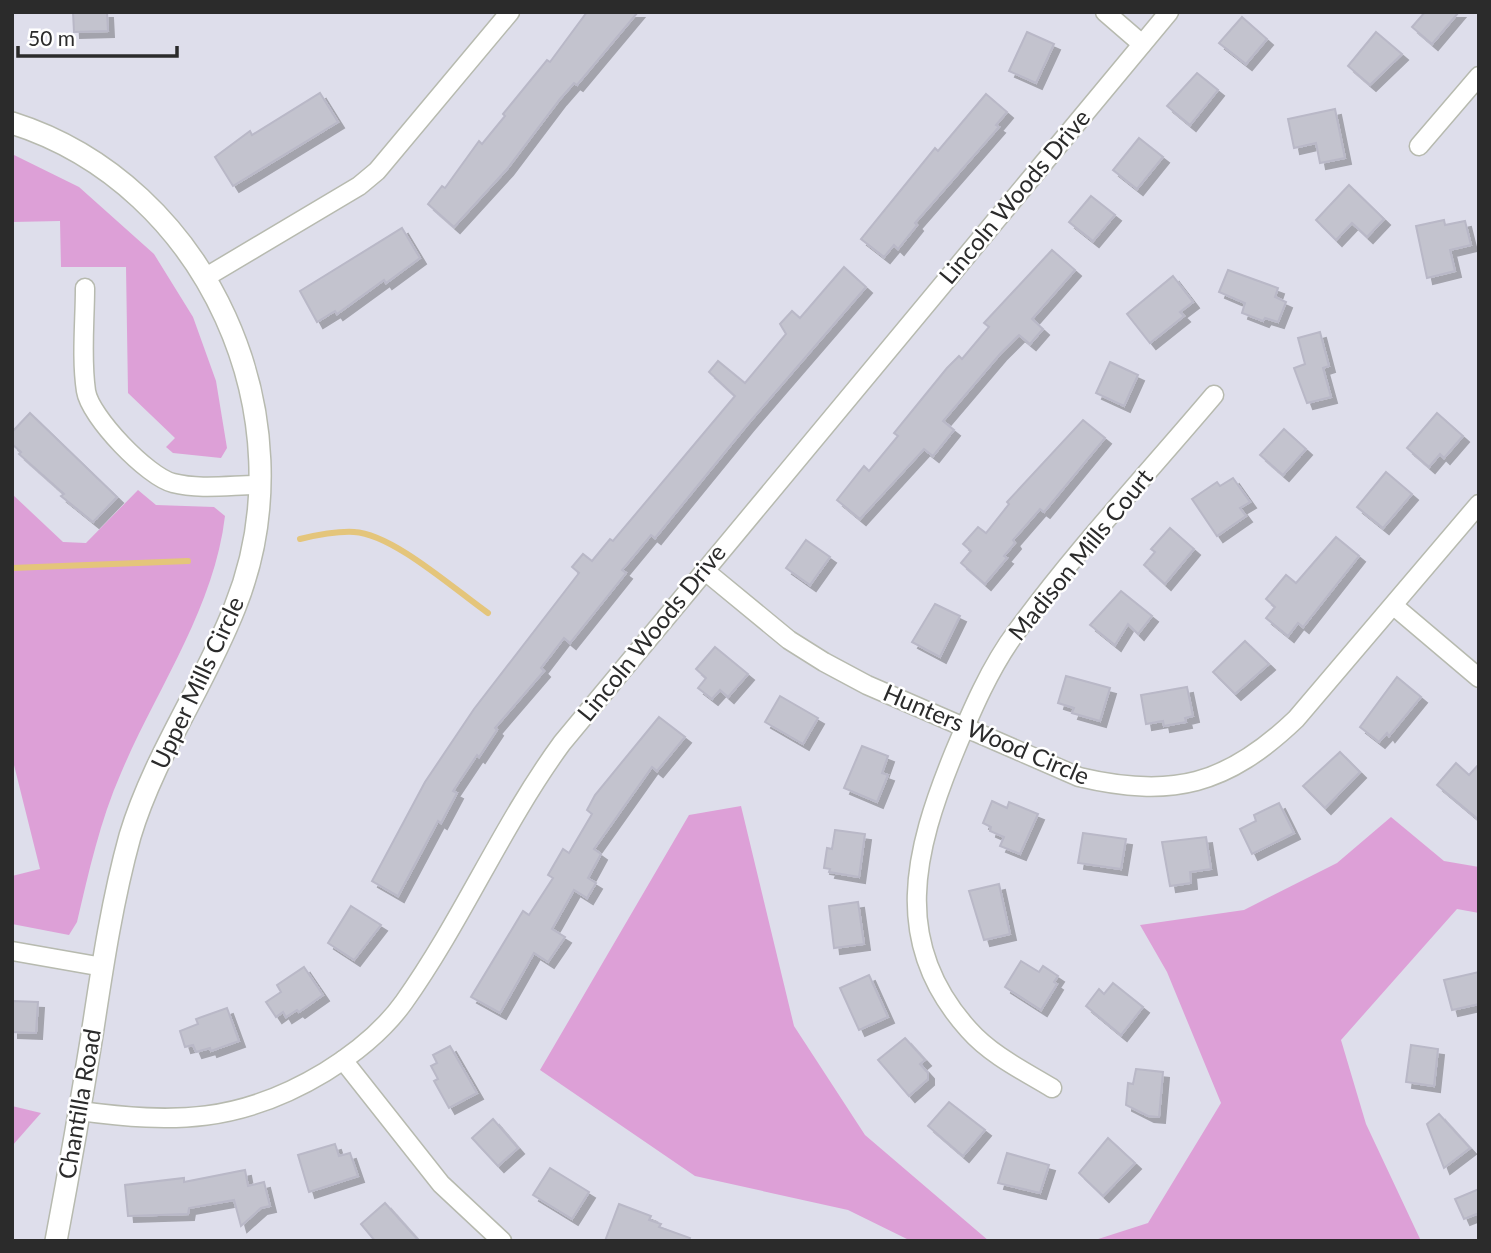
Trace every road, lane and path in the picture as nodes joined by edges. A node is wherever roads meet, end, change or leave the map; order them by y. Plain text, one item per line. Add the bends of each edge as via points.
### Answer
1 (510, 12) edge
2 (1105, 12) edge
3 (1169, 12) edge
4 (1142, 44) junction
5 (1479, 76) edge
6 (12, 123) edge
7 (1419, 146) dead end
8 (206, 277) junction
9 (85, 288) dead end
10 (1214, 395) dead end
11 (260, 485) junction
12 (1479, 503) edge
13 (704, 570) junction
14 (1394, 606) junction
15 (1479, 678) edge
16 (964, 727) junction
17 (12, 951) edge
18 (103, 967) junction
19 (343, 1060) junction
20 (1052, 1088) dead end
21 (80, 1111) junction
22 (56, 1241) edge
23 (502, 1241) edge

1 - 8 street via 377,171
2 - 4 street
3 - 4 street, Lincoln Woods Drive
4 - 13 street, Lincoln Woods Drive
5 - 7 street
6 - 8 street, Upper Mills Circle via 87,157 134,192 183,242
8 - 11 street, Upper Mills Circle via 241,358 256,424
9 - 11 street via 86,391 103,424 153,473 171,483
10 - 16 street, Madison Mills Court via 1015,632
11 - 18 street, Upper Mills Circle via 256,524 236,607 131,834
12 - 14 street, Hunters Wood Circle
13 - 16 street, Hunters Wood Circle via 789,640 824,662
13 - 19 street, Lincoln Woods Drive via 530,787 403,1004
14 - 15 street
14 - 16 street, Hunters Wood Circle via 1266,748 1205,780 1171,787 1113,785 1079,778
16 - 20 street, Madison Mills Court via 922,840 915,912 920,940 931,972 970,1031
17 - 18 street
18 - 21 street, Chantilla Road
19 - 21 street, Lincoln Woods Drive via 294,1091 232,1114 162,1120
19 - 23 street via 441,1184
21 - 22 street, Chantilla Road

